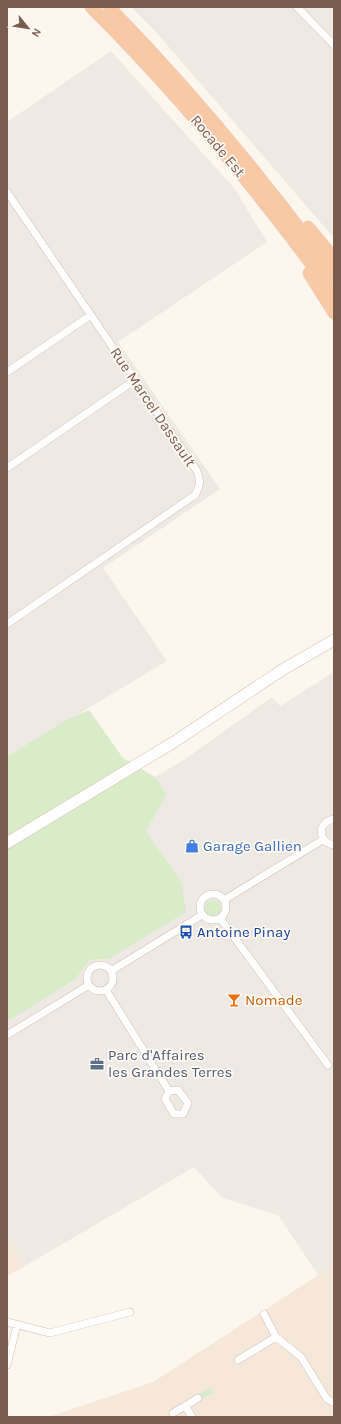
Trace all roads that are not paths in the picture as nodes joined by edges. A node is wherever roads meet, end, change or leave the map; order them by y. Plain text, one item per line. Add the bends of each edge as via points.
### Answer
1 (91, 7) edge
2 (109, 7) edge
3 (297, 7) edge
4 (333, 42) edge
5 (269, 188) junction
6 (7, 192) edge
7 (280, 222) junction
8 (334, 258) edge
9 (334, 275) edge
10 (334, 295) edge
11 (334, 313) edge
12 (91, 315) junction
13 (7, 372) edge
14 (135, 380) junction
15 (7, 468) edge
16 (7, 624) edge
17 (334, 635) edge
18 (334, 640) edge
19 (319, 647) junction
20 (334, 819) edge
21 (324, 840) junction
22 (7, 843) edge
23 (334, 845) edge
24 (224, 900) junction
25 (202, 915) junction
26 (220, 918) junction
27 (111, 971) junction
28 (89, 985) junction
29 (106, 990) junction
30 (7, 1035) edge
31 (328, 1065) dead end
32 (169, 1091) dead end
33 (130, 1312) dead end
34 (264, 1314) dead end
35 (7, 1322) edge
36 (17, 1325) junction
37 (276, 1337) junction
38 (238, 1360) dead end
39 (7, 1365) edge
40 (198, 1398) dead end
41 (334, 1403) edge
42 (185, 1406) junction
43 (173, 1414) dead end
44 (192, 1417) edge

1 - 7 highway, Rocade Est via 164,83
2 - 5 highway, Rocade Est via 198,103
3 - 4 street
5 - 8 highway via 283,195
5 - 9 highway, Rocade Est
6 - 12 street, Rue Marcel Dassault
7 - 10 highway, Rocade Est
7 - 11 highway via 281,234
12 - 13 street
12 - 14 street, Rue Marcel Dassault
14 - 15 street
14 - 16 street, Rue Marcel Dassault via 197,471 200,486 196,495
17 - 19 main road
18 - 19 main road
19 - 22 main road via 174,742
20 - 21 street via 323,825 321,832
21 - 23 street
21 - 24 street
24 - 25 street via 215,894 204,897 200,904
24 - 26 street via 226,909
25 - 26 street via 210,920
25 - 27 street
26 - 31 street
27 - 28 street via 105,966 92,967 87,979
27 - 29 street via 113,979
28 - 29 street via 98,991
28 - 30 street
29 - 32 street
33 - 36 street via 50,1333
34 - 37 street
35 - 36 street
36 - 39 street
37 - 38 street
37 - 41 street via 301,1358 327,1399
40 - 42 street
42 - 43 street
42 - 44 street

